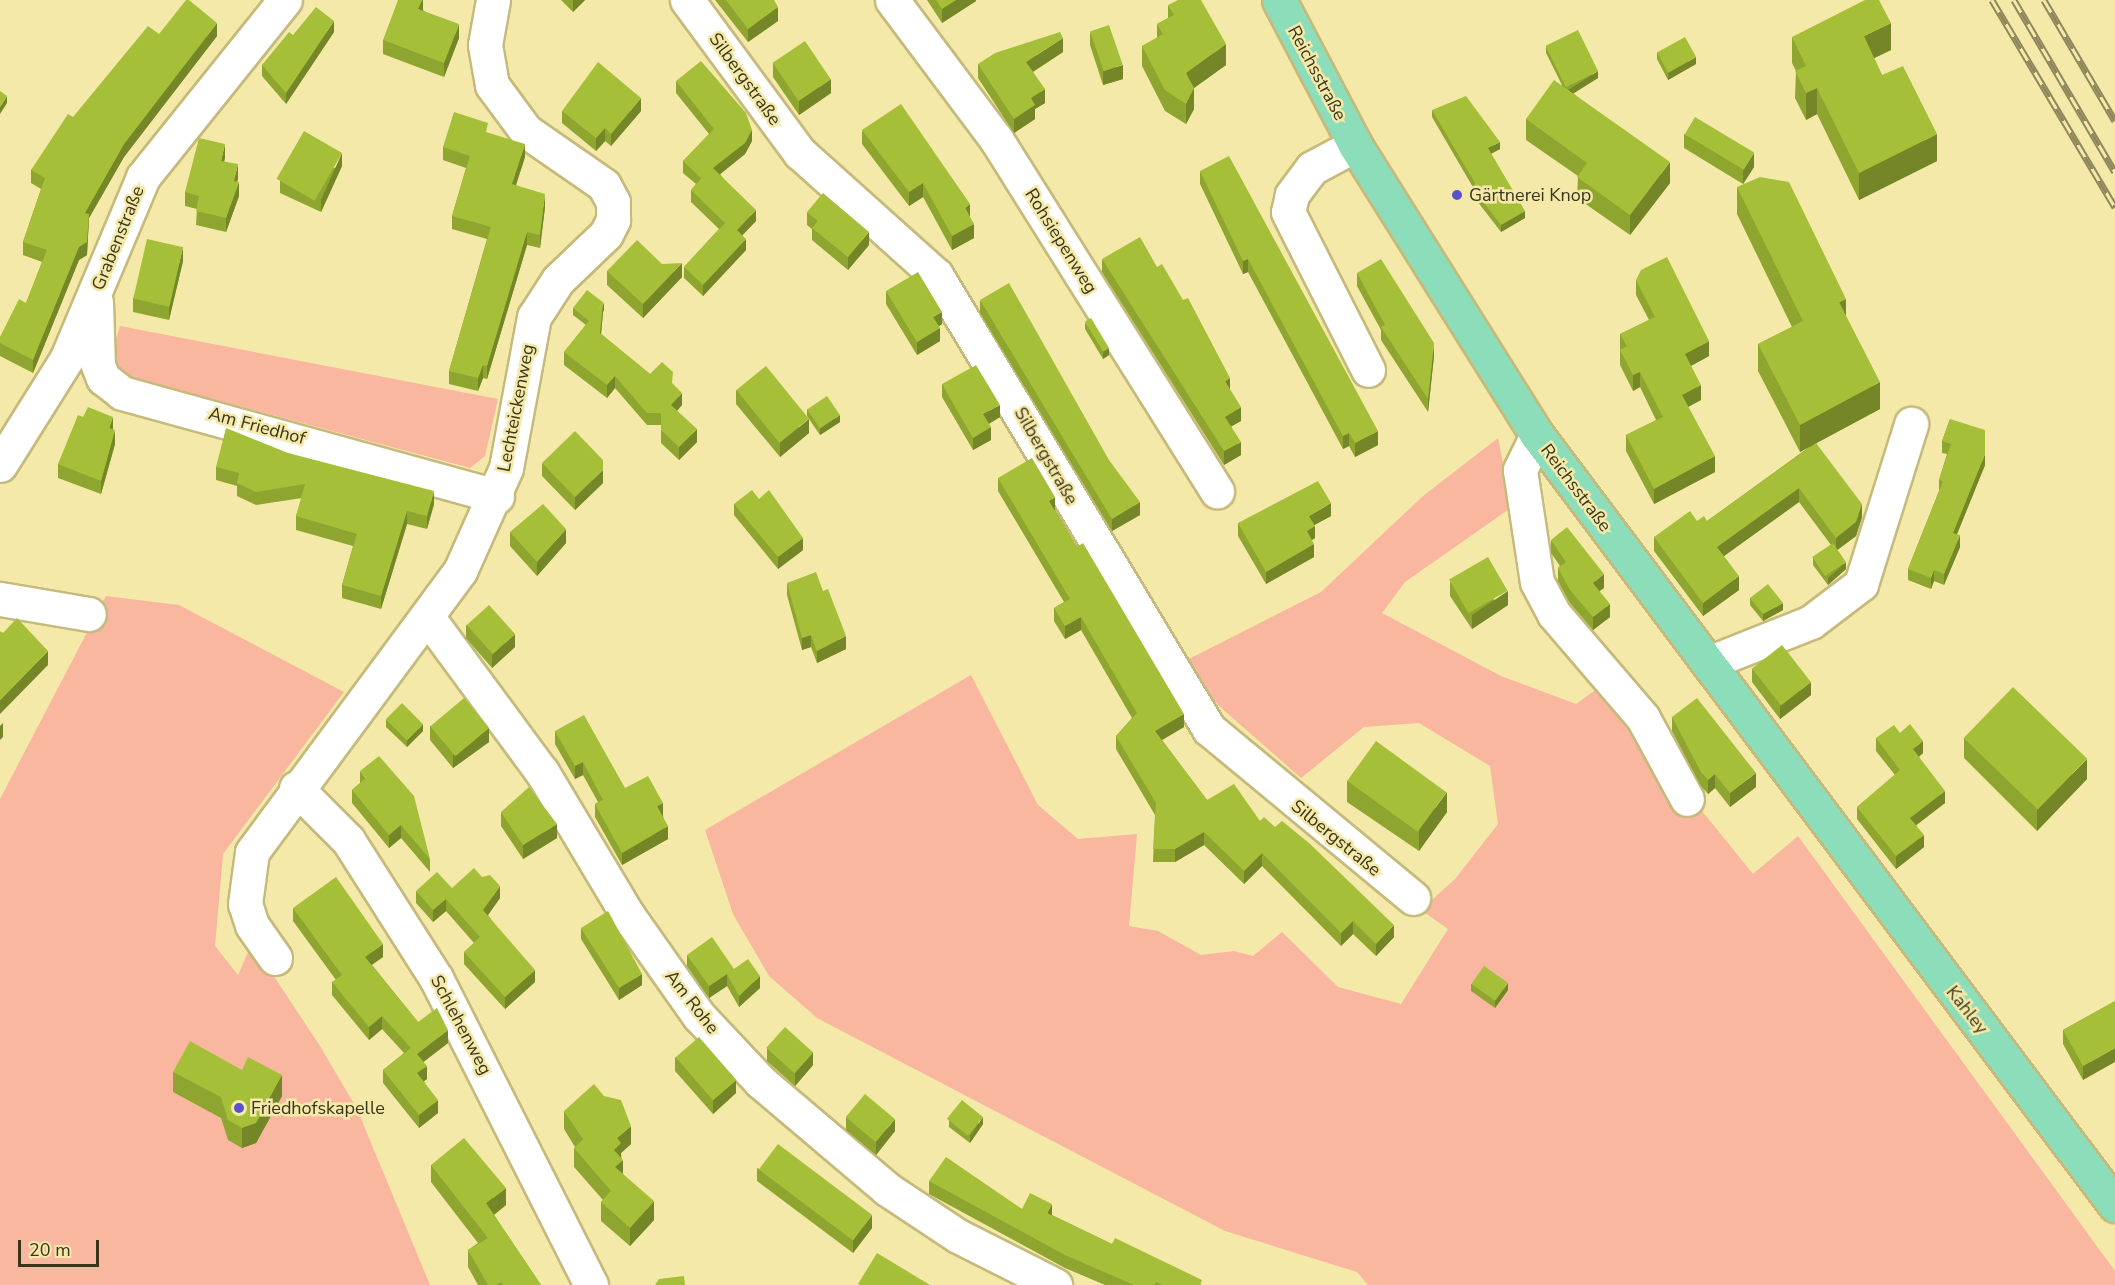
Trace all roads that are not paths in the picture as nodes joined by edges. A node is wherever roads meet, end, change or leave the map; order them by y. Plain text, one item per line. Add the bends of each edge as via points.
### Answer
1 (285, 0) edge
2 (493, 0) edge
3 (687, 0) edge
4 (892, 0) edge
5 (1279, 0) edge
6 (1355, 145) junction
7 (96, 294) junction
8 (1368, 370) dead end
9 (1911, 424) dead end
10 (1537, 435) junction
11 (0, 465) edge
12 (1217, 491) dead end
13 (497, 496) junction
14 (0, 600) edge
15 (89, 614) dead end
16 (429, 619) junction
17 (1708, 663) junction
18 (296, 788) junction
19 (1687, 799) dead end
20 (1819, 816) joint
21 (1413, 898) dead end
22 (275, 958) dead end
23 (2115, 1205) edge
24 (591, 1285) edge
25 (1055, 1285) edge

1 - 7 street, Grabenstraße via 143,177
2 - 13 street, Lechteickenweg via 485,45 492,85 526,131 604,185 613,202 613,220 606,234 558,280 534,317
3 - 21 street, Silbergstraße via 800,153 936,275 1209,729
4 - 12 street, Rohsiepenweg via 996,139
5 - 6 main road, Reichsstraße
6 - 8 street via 1312,168 1292,195 1288,212
6 - 10 main road, Reichsstraße
7 - 11 street, Grabenstraße via 67,358
7 - 13 street, Am Friedhof via 98,365 103,378 122,393
9 - 17 street via 1861,584 1811,622
10 - 17 main road, Reichsstraße
10 - 19 street via 1520,470 1537,582 1554,614 1643,718
13 - 16 street, Lechteickenweg
14 - 15 street
16 - 18 street, Lechteickenweg
16 - 25 street, Am Rohe via 542,772 627,914 699,1016 761,1082 887,1189 958,1236
17 - 20 main road, Reichsstraße
18 - 22 street, Lechteickenweg via 252,852 246,880 252,925
18 - 24 street, Schlehenweg via 348,840 436,978
20 - 23 main road, Kahley

